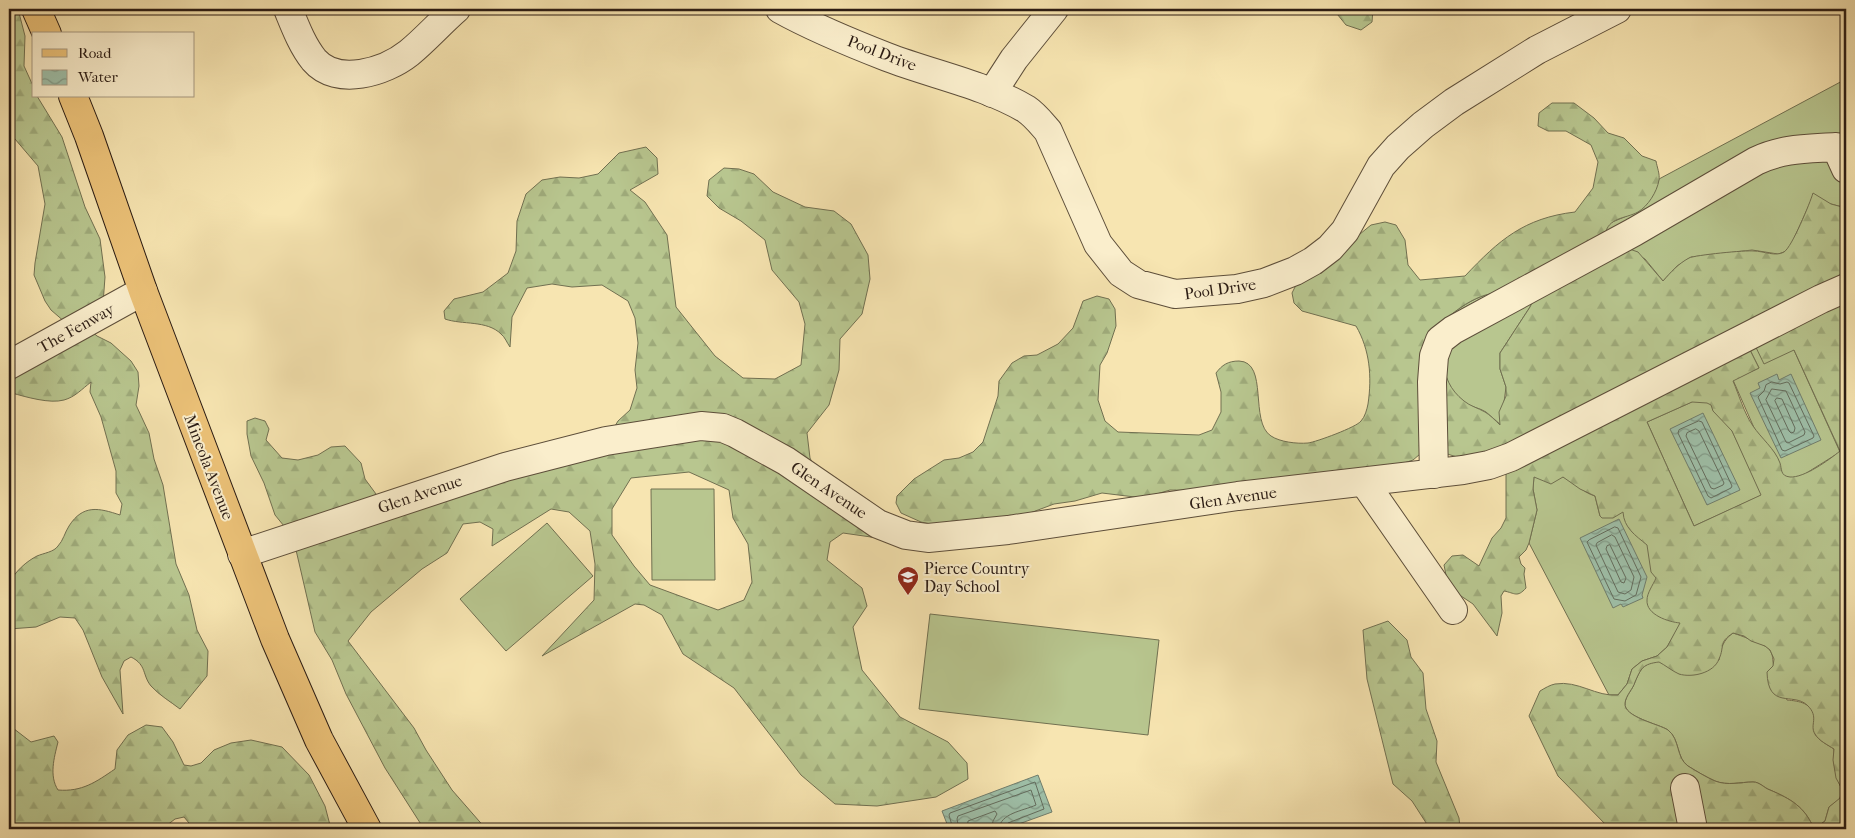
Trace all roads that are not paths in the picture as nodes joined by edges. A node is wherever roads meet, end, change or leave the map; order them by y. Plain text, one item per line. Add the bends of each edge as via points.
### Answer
1 (36, 9) edge
2 (288, 9) edge
3 (456, 9) edge
4 (780, 9) edge
5 (1054, 9) edge
6 (1616, 9) edge
7 (46, 32) edge
8 (992, 93) junction
9 (74, 98) edge
10 (1843, 153) edge
11 (1846, 288) edge
12 (143, 291) junction
13 (9, 365) edge
14 (1434, 474) junction
15 (1364, 482) junction
16 (242, 554) junction
17 (1453, 610) dead end
18 (1685, 788) dead end
19 (367, 829) edge
20 (1693, 829) edge

1 - 7 main road
2 - 3 street via 315,60 334,72 344,74 372,71 391,64 408,54
4 - 8 street, Pool Drive via 803,22 888,57
5 - 8 street
6 - 8 street, Pool Drive via 1537,50 1423,125 1381,166 1345,231 1313,261 1264,283 1237,289 1175,294 1138,284 1121,273 1098,244 1048,131 1026,110
9 - 12 main road, Mineola Avenue
10 - 14 street via 1790,150 1773,153 1440,340 1434,356 1432,382
11 - 14 street, Glen Avenue via 1511,457 1489,465
12 - 13 street, The Fenway
12 - 16 main road, Mineola Avenue
14 - 15 street, Glen Avenue
15 - 16 street, Glen Avenue via 928,538 906,535 878,524 786,461 735,432 701,426 606,441 505,467
15 - 17 street
16 - 19 main road, Mineola Avenue via 312,724
18 - 20 street

